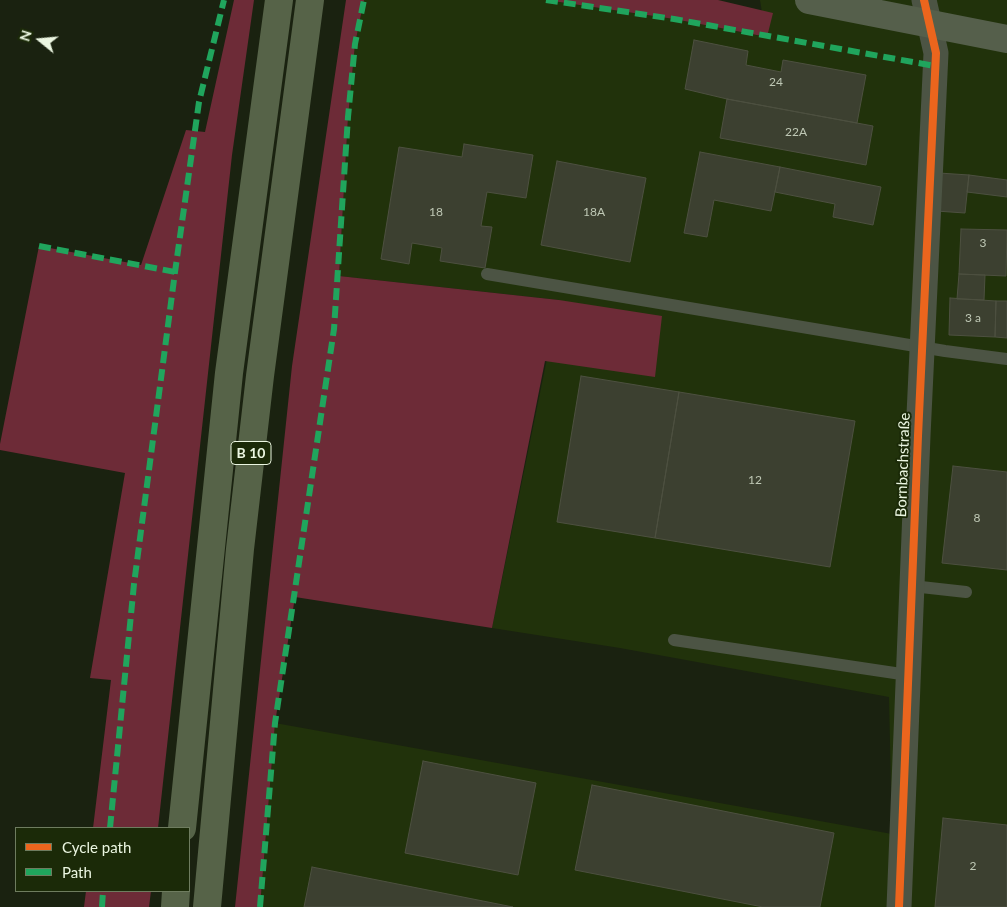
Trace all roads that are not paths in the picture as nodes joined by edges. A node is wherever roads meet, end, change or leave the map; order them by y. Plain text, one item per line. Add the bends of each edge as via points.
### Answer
1 (279, 0) edge
2 (310, 0) edge
3 (810, 0) edge
4 (927, 12) edge
5 (1007, 40) edge
6 (487, 274) dead end
7 (923, 346) junction
8 (1007, 359) edge
9 (912, 586) junction
10 (966, 592) dead end
11 (674, 640) dead end
12 (908, 675) junction
13 (182, 827) edge
14 (176, 892) edge
15 (175, 907) edge
16 (207, 907) edge
17 (899, 907) edge

1 - 13 highway, B 10 via 229,373
2 - 16 highway, B 10 via 260,376
3 - 4 main road via 886,16
4 - 5 main road
4 - 7 street, Bornbachstraße via 936,53
6 - 7 lane
7 - 8 lane
7 - 9 street, Bornbachstraße
9 - 10 lane
9 - 12 street, Bornbachstraße
11 - 12 lane
12 - 17 street, Bornbachstraße
14 - 15 highway

